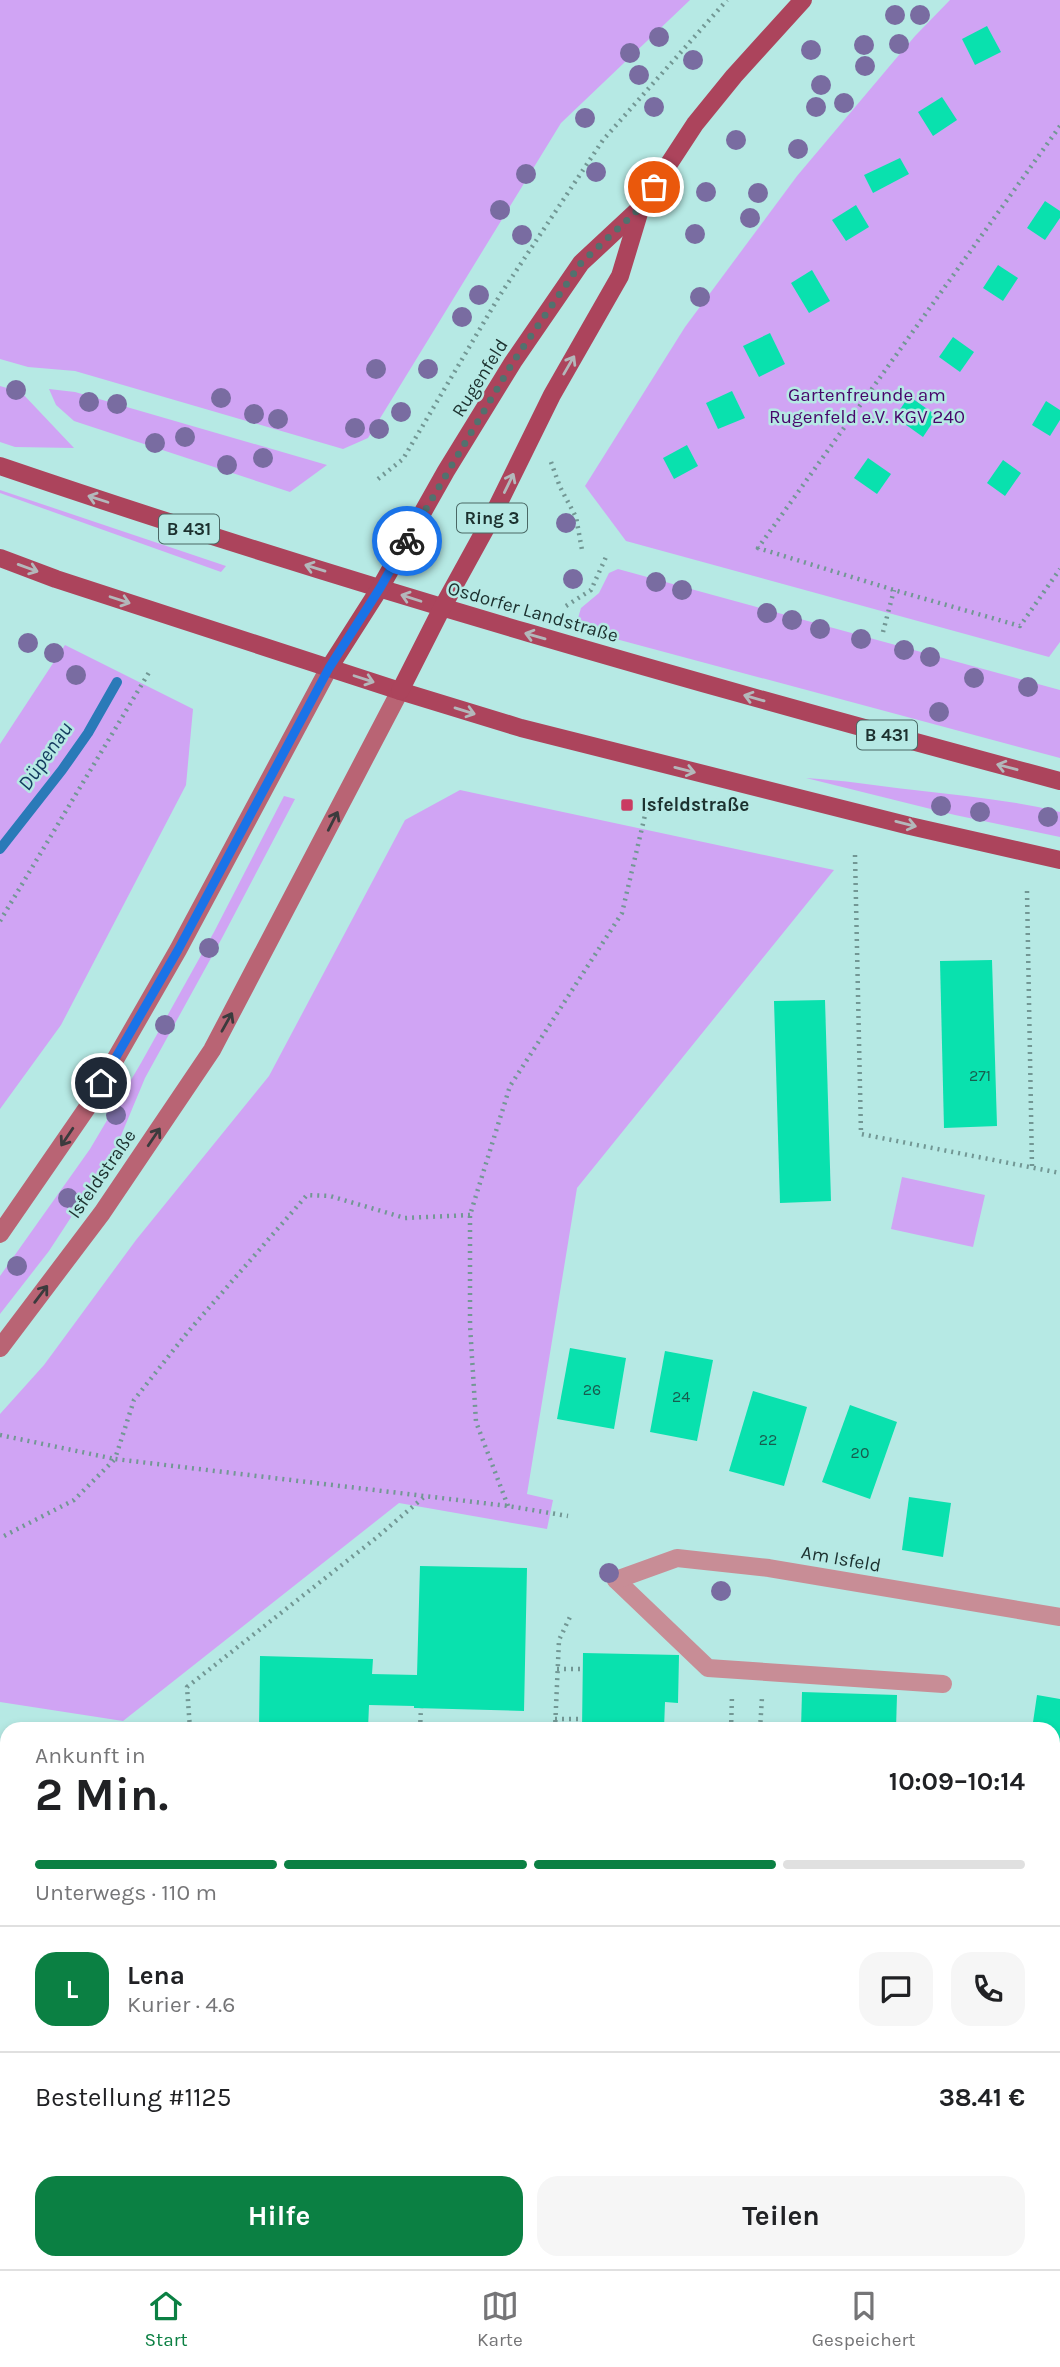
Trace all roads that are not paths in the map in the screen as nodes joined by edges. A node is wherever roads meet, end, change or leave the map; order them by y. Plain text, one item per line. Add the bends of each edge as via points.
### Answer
1 (803, 0) edge
2 (640, 208) junction
3 (0, 466) edge
4 (0, 558) edge
5 (380, 588) junction
6 (442, 608) junction
7 (329, 668) junction
8 (400, 691) junction
9 (1060, 781) edge
10 (1060, 860) edge
11 (0, 1234) edge
12 (0, 1348) edge
13 (1060, 1618) edge
14 (943, 1684) dead end

1 - 2 main road, Rugenfeld / Ring 3 via 695,124
2 - 5 main road, Rugenfeld / Ring 3 via 581,263 506,373
6 -> 2 main road, Rugenfeld / Ring 3 via 552,395 620,276
5 -> 3 main road, Osdorfer Landstraße / B 431
4 -> 7 main road
6 -> 5 main road, Osdorfer Landstraße / B 431
5 - 7 main road, Ring 3
6 - 8 main road, Isfeldstraße / Ring 3
9 -> 6 main road, Osdorfer Landstraße / B 431
7 -> 8 main road
7 -> 11 main road, Ring 3 via 185,938 89,1105
8 -> 10 main road via 521,728
12 -> 8 main road, Isfeldstraße / Ring 3 via 102,1213 212,1050
13 - 14 street, Am Isfeld via 769,1568 677,1558 616,1580 708,1668

